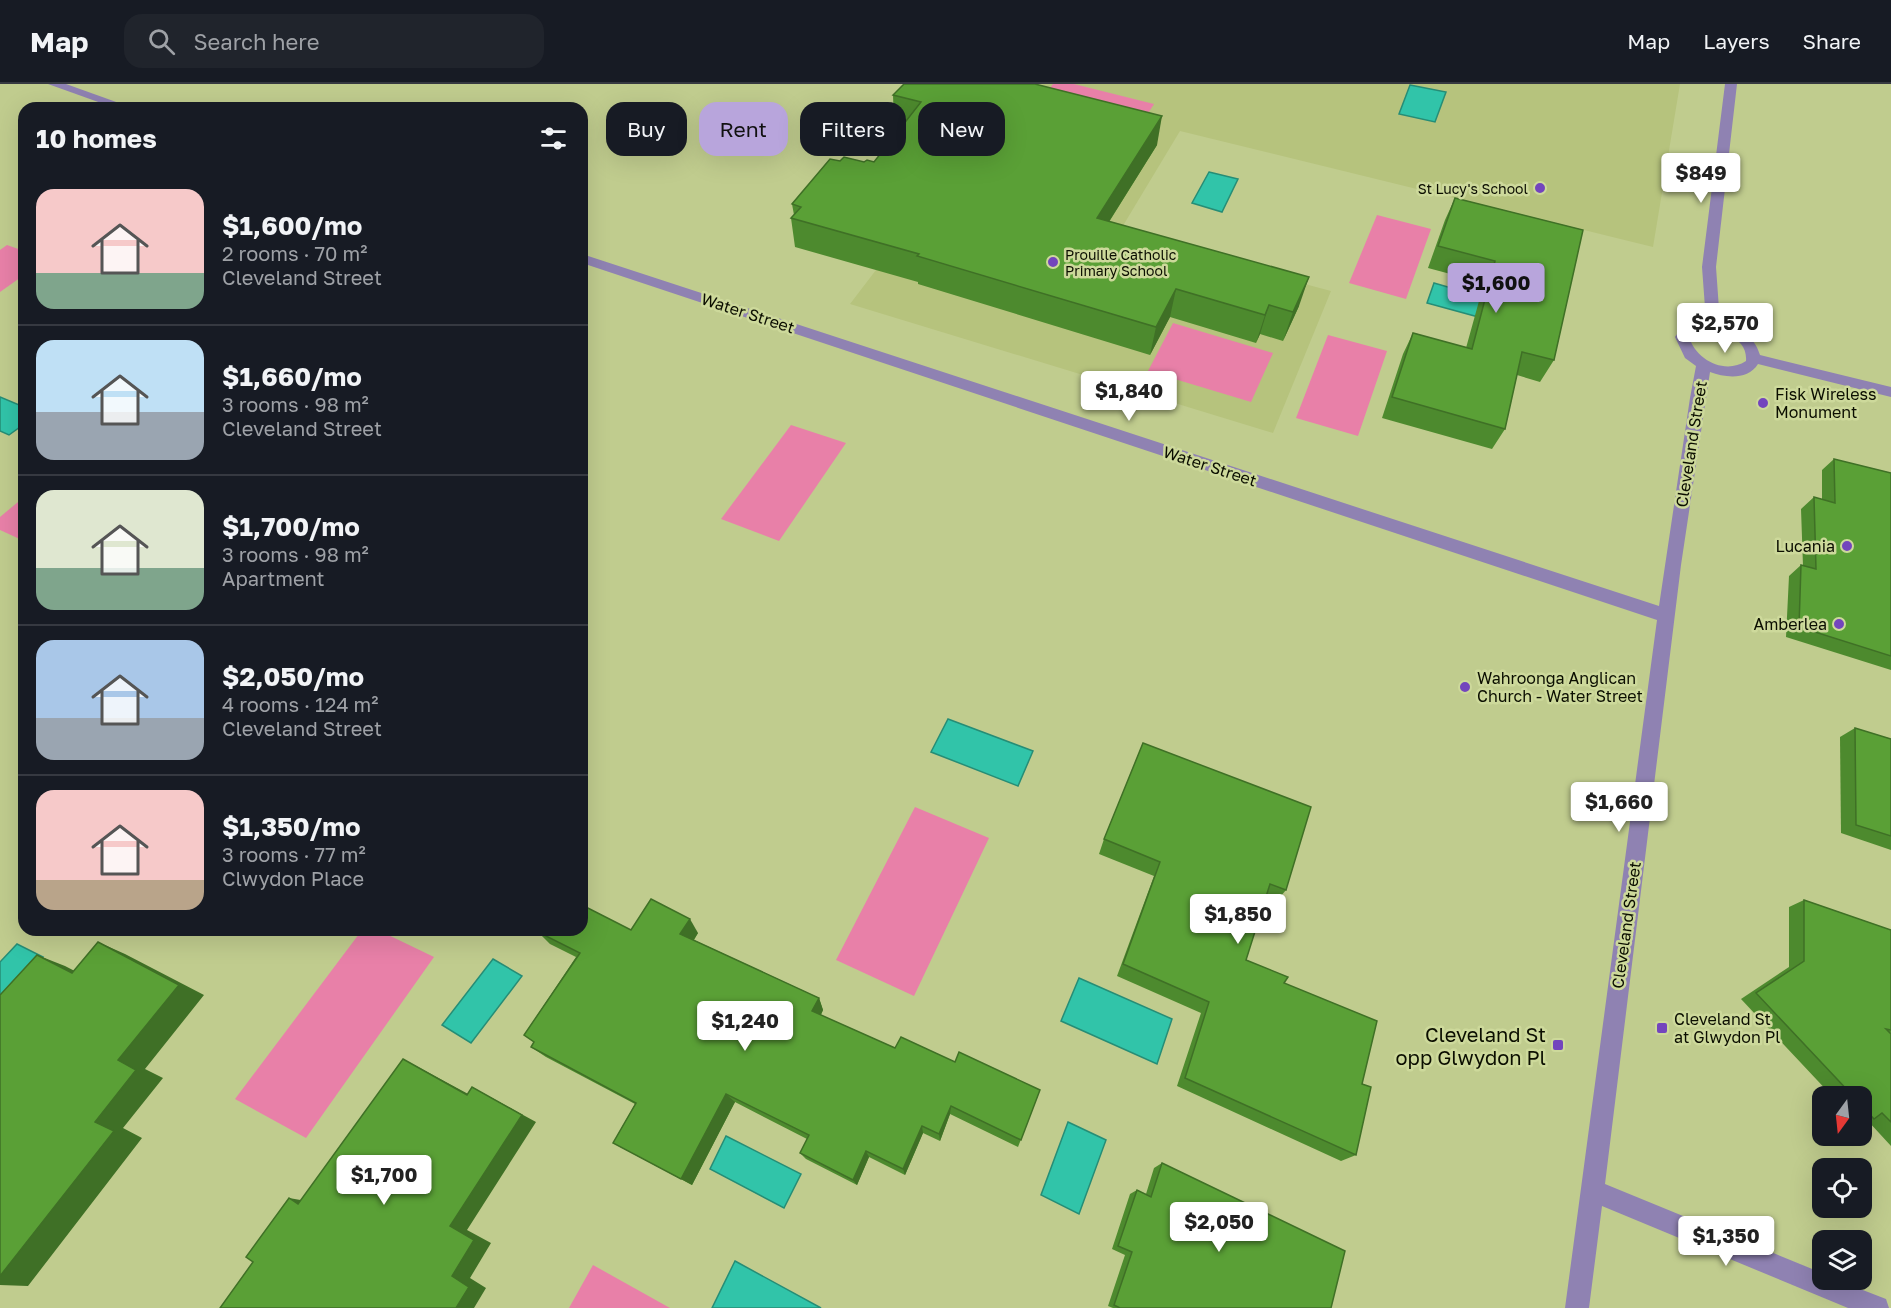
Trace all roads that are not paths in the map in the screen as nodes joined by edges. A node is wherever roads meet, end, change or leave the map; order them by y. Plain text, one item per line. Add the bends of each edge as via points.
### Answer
1 (54, 84) edge
2 (1731, 84) edge
3 (109, 102) edge
4 (588, 260) edge
5 (1713, 326) junction
6 (1754, 358) junction
7 (1704, 365) junction
8 (1891, 392) edge
9 (1667, 616) junction
10 (1591, 1190) junction
11 (1577, 1308) edge
12 (1877, 1308) edge

1 - 3 street
2 - 5 street via 1709,267
4 - 9 street, Water Street
5 - 6 street via 1738,335 1753,350
5 - 7 street via 1699,325 1688,329 1682,337 1683,346
6 - 7 street via 1743,369 1718,370
6 - 8 street
7 - 9 street, Cleveland Street
9 - 10 street, Cleveland Street
10 - 11 street, Cleveland Street
10 - 12 street

